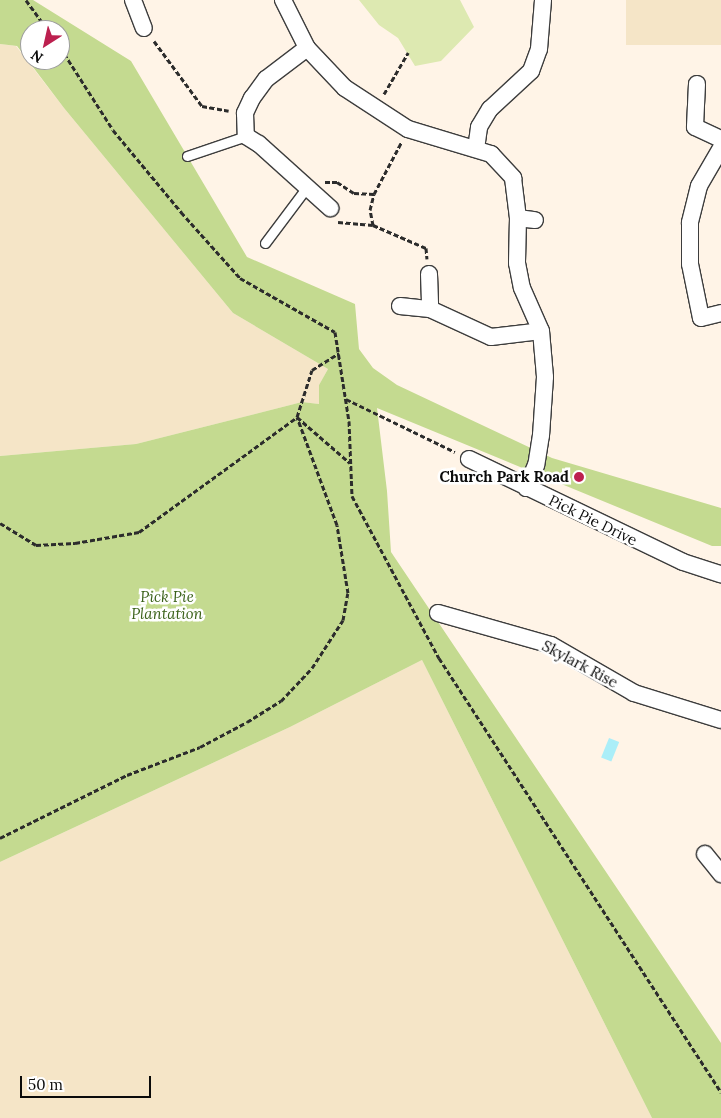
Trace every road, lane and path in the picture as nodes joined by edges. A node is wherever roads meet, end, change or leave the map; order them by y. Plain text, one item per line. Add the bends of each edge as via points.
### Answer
1 (26, 0) edge
2 (133, 0) edge
3 (283, 0) edge
4 (543, 0) edge
5 (41, 20) edge
6 (144, 28) joint
7 (307, 48) junction
8 (408, 53) dead end
9 (70, 63) edge
10 (697, 84) dead end
11 (377, 108) junction
12 (245, 113) junction
13 (408, 129) junction
14 (246, 136) junction
15 (721, 139) edge
16 (721, 148) edge
17 (476, 149) junction
18 (187, 156) dead end
19 (308, 187) junction
20 (374, 194) junction
21 (330, 208) joint
22 (518, 218) junction
23 (535, 220) dead end
24 (373, 225) junction
25 (265, 243) dead end
26 (429, 274) joint
27 (400, 306) dead end
28 (430, 309) junction
29 (721, 313) edge
30 (541, 331) junction
31 (339, 353) junction
32 (346, 399) junction
33 (297, 417) junction
34 (469, 459) joint
35 (351, 463) junction
36 (526, 488) junction
37 (0, 523) edge
38 (721, 574) edge
39 (438, 613) dead end
40 (721, 720) edge
41 (0, 838) edge
42 (705, 854) dead end
43 (721, 874) edge
44 (721, 1092) edge

1 - 5 path
2 - 6 street
3 - 7 street
4 - 17 street via 539,49 531,71 490,109 479,127
6 - 12 path via 202,106
7 - 11 street via 345,88
7 - 12 street via 266,79
8 - 11 path
9 - 31 path via 113,130 240,278 336,332
10 - 15 street via 695,127
11 - 13 street
12 - 14 street
13 - 17 street
13 - 20 path
14 - 18 lane
14 - 19 street
16 - 29 street via 699,186 690,223 690,264 701,318
17 - 22 street via 491,154 513,178
19 - 20 path via 319,182 337,182 354,193
19 - 21 street
19 - 25 lane
20 - 24 path via 370,210
21 - 24 path via 334,222
22 - 23 street
22 - 30 street via 517,263 522,288
24 - 26 path via 426,248
26 - 28 street
27 - 28 street
28 - 30 street via 491,337
30 - 36 street via 546,377 541,435 536,465
31 - 32 path
31 - 33 path via 312,370
32 - 34 path
32 - 35 path
33 - 35 path
33 - 37 path via 139,532 75,543 36,545
33 - 41 path via 337,525 348,593 343,620 312,668 281,701 247,722 200,747 127,775
34 - 36 street, Pick Pie Drive
35 - 44 path via 352,496 439,658
36 - 38 street, Pick Pie Drive via 683,562
39 - 40 street, Skylark Rise via 551,645 634,693
42 - 43 street

